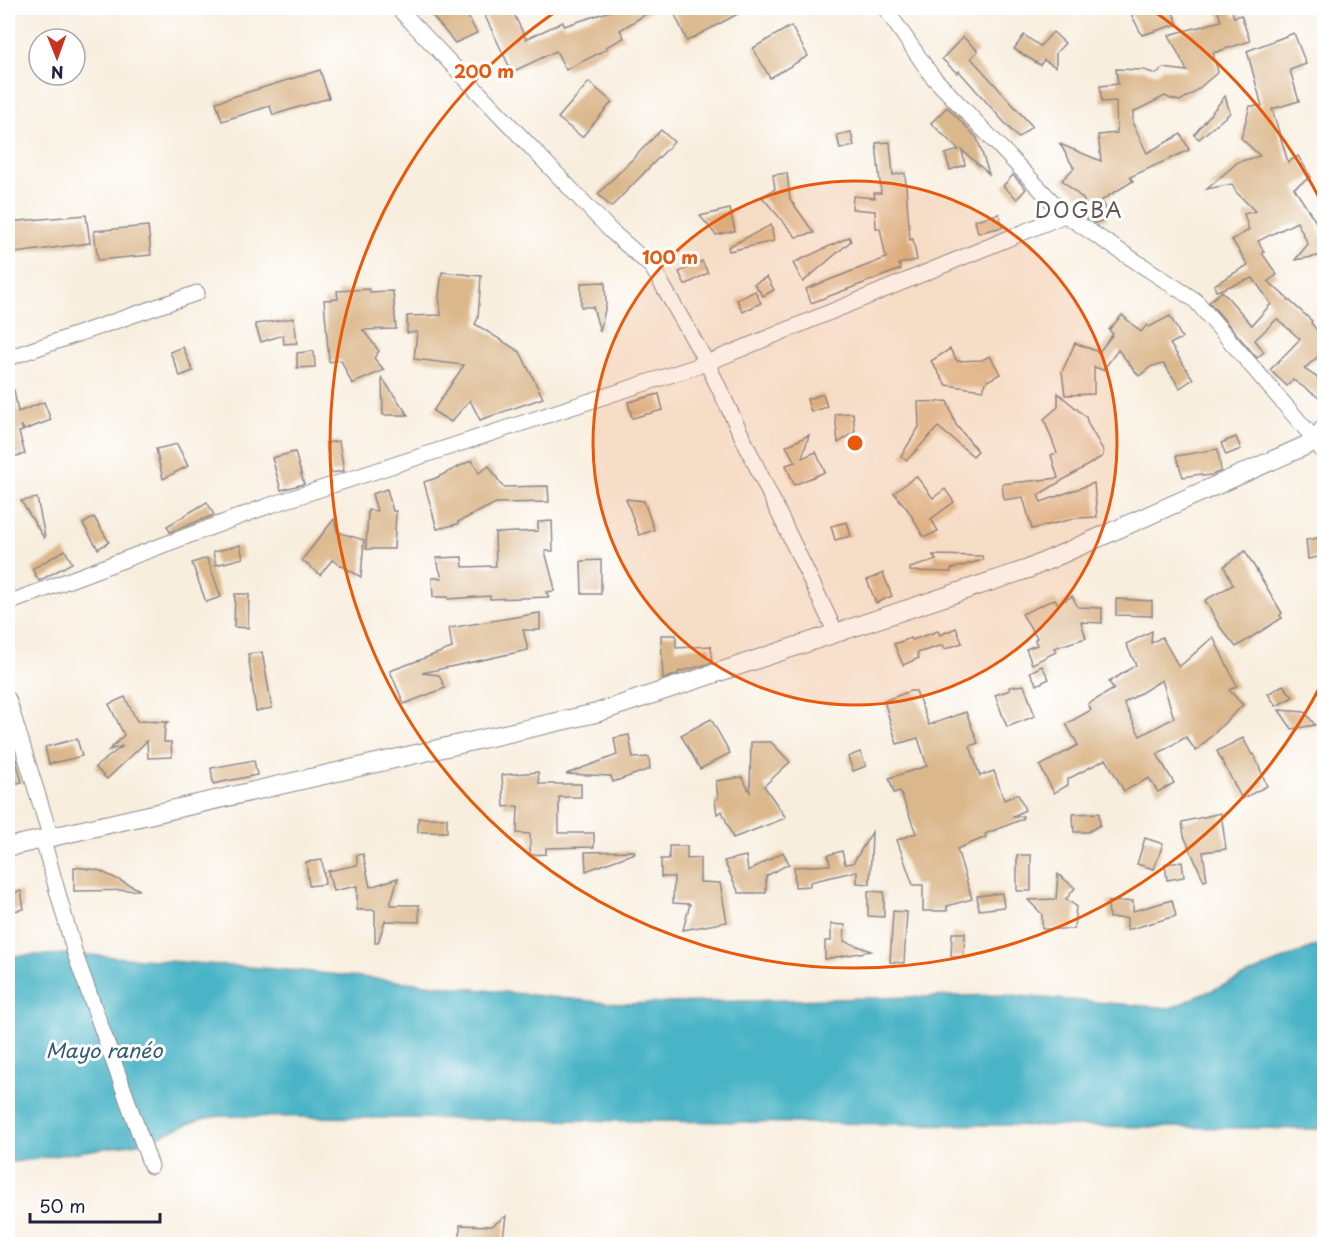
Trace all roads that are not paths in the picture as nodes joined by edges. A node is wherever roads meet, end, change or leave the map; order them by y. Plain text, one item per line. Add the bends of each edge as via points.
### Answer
1 (398, 8) edge
2 (885, 8) edge
3 (1065, 214) junction
4 (196, 293) dead end
5 (8, 358) edge
6 (707, 363) junction
7 (1322, 441) edge
8 (8, 603) edge
9 (836, 633) junction
10 (8, 699) edge
11 (47, 839) junction
12 (8, 847) edge
13 (151, 1167) dead end

1 - 6 street via 610,231 652,267
2 - 3 street via 932,76
3 - 6 street
3 - 7 street via 1195,300
4 - 5 street
6 - 8 street via 265,507
6 - 9 street
7 - 9 street via 1028,568
9 - 11 street via 596,713
10 - 11 street
11 - 12 street
11 - 13 street via 75,954

